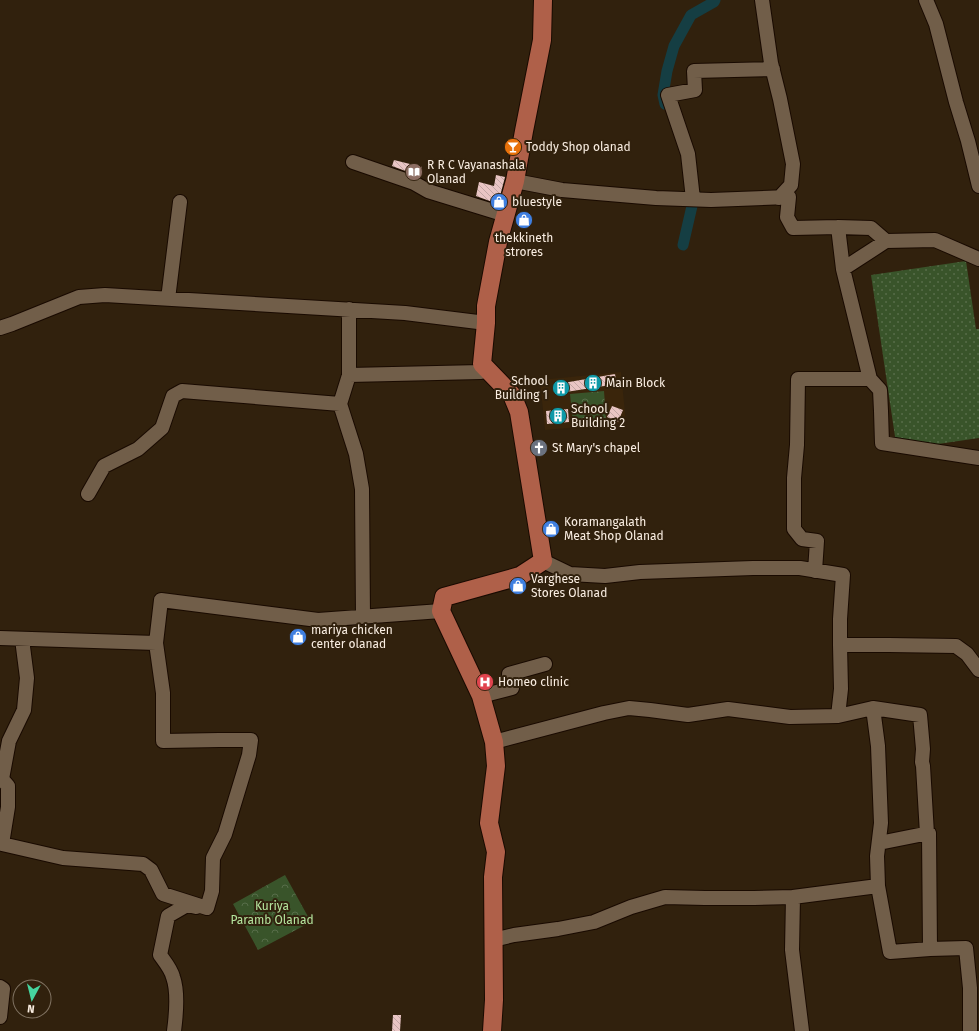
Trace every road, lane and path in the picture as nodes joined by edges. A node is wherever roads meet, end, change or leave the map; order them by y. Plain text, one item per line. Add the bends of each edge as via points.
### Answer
1 (543, 0) edge
2 (762, 0) edge
3 (926, 0) edge
4 (772, 66) junction
5 (353, 162) dead end
6 (515, 181) junction
7 (979, 186) edge
8 (779, 198) junction
9 (693, 199) junction
10 (180, 202) dead end
11 (506, 215) junction
12 (838, 227) junction
13 (886, 241) junction
14 (979, 259) edge
15 (843, 269) junction
16 (168, 299) junction
17 (349, 309) junction
18 (486, 323) junction
19 (0, 328) edge
20 (482, 364) junction
21 (349, 375) junction
22 (870, 379) junction
23 (340, 404) junction
24 (979, 458) edge
25 (88, 494) dead end
26 (543, 561) junction
27 (816, 571) junction
28 (441, 611) junction
29 (363, 617) junction
30 (0, 638) edge
31 (22, 638) junction
32 (156, 643) junction
33 (840, 645) junction
34 (545, 664) dead end
35 (979, 670) edge
36 (481, 696) junction
37 (873, 708) junction
38 (838, 716) junction
39 (494, 742) junction
40 (1, 779) edge
41 (927, 834) junction
42 (879, 843) junction
43 (1, 844) edge
44 (878, 886) junction
45 (793, 897) junction
46 (206, 908) junction
47 (493, 940) junction
48 (930, 949) junction
49 (0, 987) edge
50 (0, 1016) edge
51 (979, 1030) edge
52 (174, 1031) edge
53 (492, 1031) edge
54 (802, 1031) edge
55 (970, 1031) edge

1 - 6 main road via 542,40
2 - 4 street
3 - 7 street via 936,24
4 - 8 street via 793,164 791,185
4 - 9 street via 694,71 695,90 668,95 688,154
5 - 11 street via 428,191
6 - 9 street via 562,190
6 - 11 main road
8 - 9 street
8 - 12 street via 789,197 787,217 793,228
10 - 16 street
11 - 18 main road via 498,242 486,306
12 - 13 street via 871,228
12 - 15 street
13 - 14 street via 935,240
13 - 15 street
15 - 22 street
16 - 17 street
16 - 19 street via 79,296
17 - 18 street
17 - 21 street
18 - 20 main road
20 - 21 street via 481,372
20 - 26 main road via 512,395 519,412
21 - 23 street
22 - 24 street via 880,390 882,443
22 - 27 street via 798,379 794,529 802,539 817,542
23 - 25 street via 182,391 173,396 162,428 138,449 104,466
23 - 29 street via 356,454 362,489
26 - 27 street via 570,574 605,576 640,572 753,568 800,568
26 - 28 main road via 520,576 444,598
27 - 33 street via 843,575
28 - 29 street
28 - 36 main road
29 - 32 street via 318,620 160,600
30 - 31 street
31 - 32 street
31 - 40 street via 27,678 24,710 9,741
32 - 46 street via 163,693 163,741 252,740 225,834 213,858 212,891
33 - 35 street via 956,646 968,654
33 - 38 street via 841,689
34 - 36 street via 509,674 512,688
36 - 39 main road
37 - 38 street
37 - 41 street via 920,715
37 - 42 street via 878,746 881,823
38 - 39 street via 790,717 728,709 688,715 629,708
39 - 47 main road via 496,766 489,823 496,852 493,877
40 - 43 street via 8,786 8,807
41 - 42 street
41 - 48 street via 929,833
42 - 44 street
43 - 46 street via 63,858 143,864 151,870 162,894
44 - 45 street
44 - 48 street via 890,952
45 - 47 street via 665,897 631,906 594,922
45 - 54 street via 792,950
46 - 52 street via 187,905 168,916 160,955 174,977
47 - 53 main road
48 - 55 street via 966,948 970,988
49 - 50 street via 3,989
51 - 55 street

